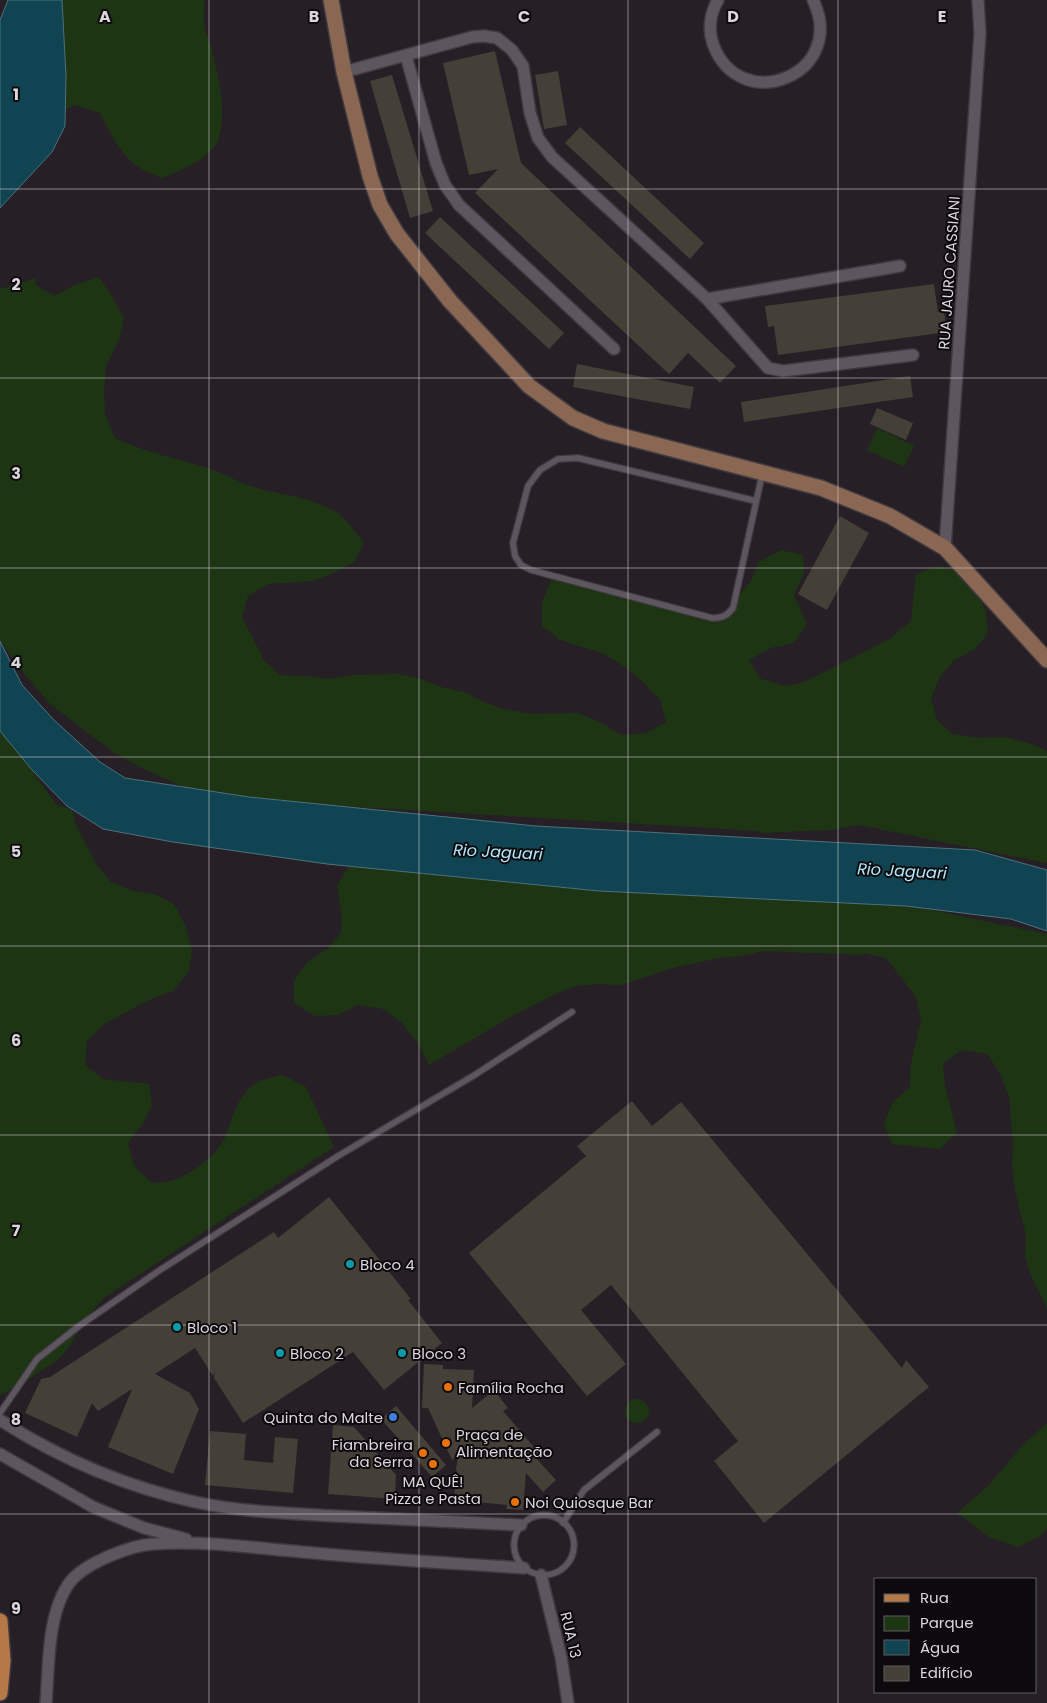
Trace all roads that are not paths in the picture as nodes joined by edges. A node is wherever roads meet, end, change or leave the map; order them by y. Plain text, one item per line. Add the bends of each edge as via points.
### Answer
1 (331, 0) edge
2 (718, 0) edge
3 (813, 0) edge
4 (978, 0) edge
5 (406, 56) junction
6 (344, 72) junction
7 (900, 266) dead end
8 (707, 299) junction
9 (614, 349) dead end
10 (913, 355) dead end
11 (762, 472) junction
12 (756, 501) junction
13 (945, 548) junction
14 (1047, 660) edge
15 (572, 1012) dead end
16 (0, 1413) edge
17 (0, 1420) edge
18 (657, 1432) dead end
19 (0, 1454) edge
20 (563, 1522) junction
21 (521, 1525) junction
22 (202, 1544) junction
23 (524, 1568) junction
24 (541, 1575) junction
25 (0, 1621) edge
26 (0, 1694) edge
27 (46, 1703) edge
28 (568, 1703) edge

1 - 6 street
2 - 3 street via 711,21 711,38 716,53 741,77 758,83 777,82 794,76 808,64 817,48 821,30 819,12
4 - 13 street, RUA JAURO CASSIANI via 980,33
5 - 6 street
5 - 8 street via 484,36 497,38 512,50 523,66 530,113 538,138 552,157
5 - 9 street via 436,164 459,205
6 - 11 street via 370,176 388,220 450,301 529,386 573,418 603,431
7 - 8 street
8 - 10 street via 768,368 783,371
11 - 12 lane
11 - 13 street via 821,488 890,516
12 - 12 lane via 732,608 720,618 531,570 515,556 513,543 528,486 540,470 558,459 578,458
13 - 14 street
15 - 16 lane via 473,1076 338,1156 87,1320 38,1360
17 - 21 street via 103,1473 138,1487 196,1502 274,1512
18 - 20 lane via 584,1490
19 - 22 street via 92,1507 144,1528
20 - 21 lane via 546,1515 528,1519
20 - 24 lane via 573,1538 571,1557 559,1571
21 - 23 lane via 514,1542 518,1561
22 - 23 street
22 - 27 street via 153,1544 124,1550 96,1562 71,1581 59,1600 53,1622
23 - 24 lane
24 - 28 street, RUA 13 via 561,1657
25 - 26 main road via 3,1661

